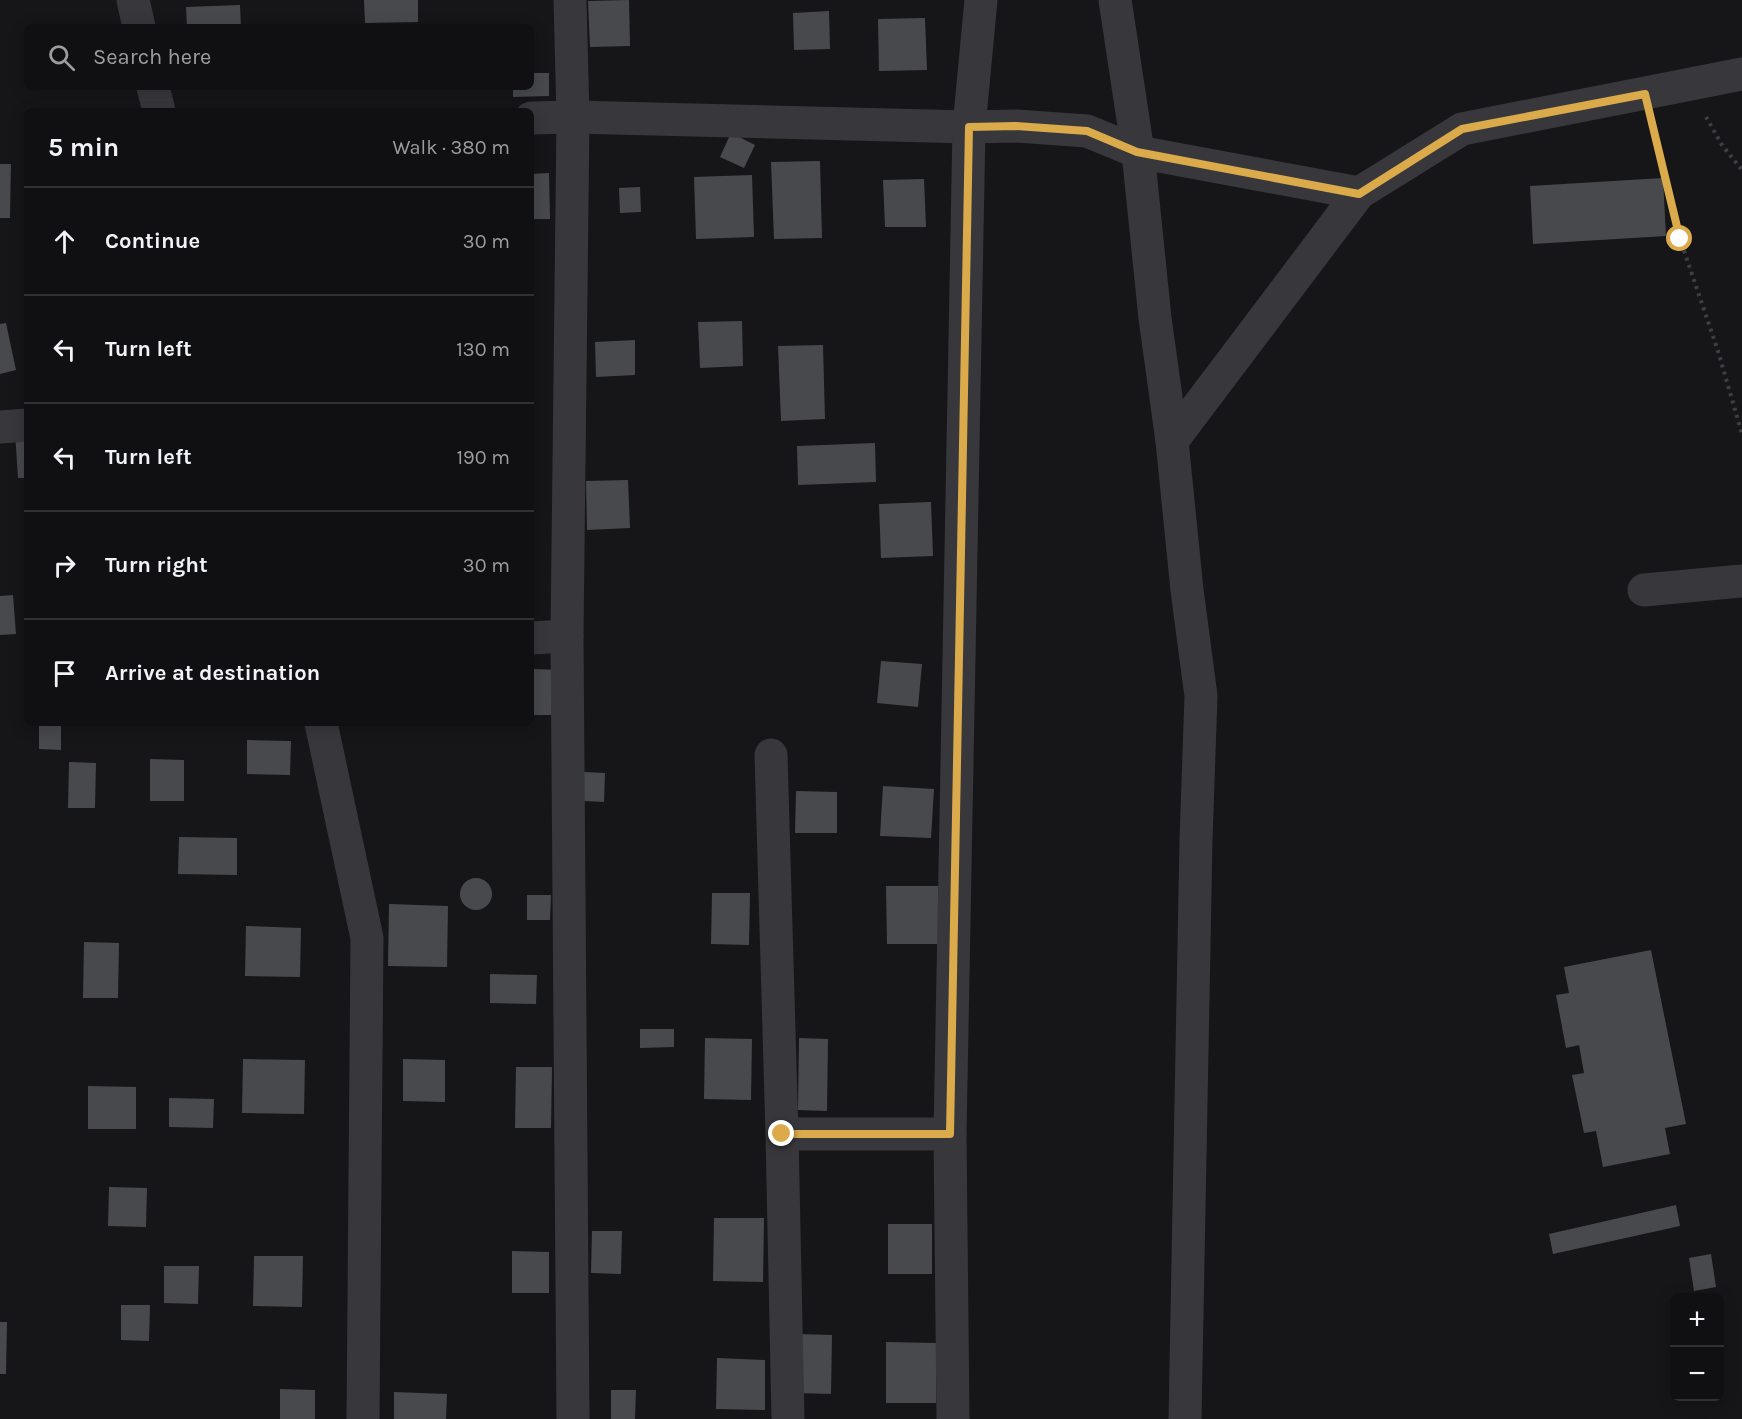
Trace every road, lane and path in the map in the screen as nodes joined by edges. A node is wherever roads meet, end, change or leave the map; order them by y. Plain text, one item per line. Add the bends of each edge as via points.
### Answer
1 (133, 0) edge
2 (570, 0) edge
3 (981, 0) edge
4 (1115, 0) edge
5 (138, 24) edge
6 (1742, 75) edge
7 (1688, 84) junction
8 (154, 90) edge
9 (1645, 94) junction
10 (158, 108) edge
11 (573, 117) junction
12 (534, 118) edge
13 (969, 127) junction
14 (1137, 152) junction
15 (1742, 170) edge
16 (1359, 194) junction
17 (24, 425) edge
18 (0, 427) edge
19 (1742, 434) edge
20 (1172, 441) junction
21 (1742, 581) edge
22 (1644, 590) dead end
23 (567, 636) junction
24 (534, 638) edge
25 (322, 726) edge
26 (771, 755) dead end
27 (782, 1134) junction
28 (950, 1134) junction
29 (363, 1419) edge
30 (573, 1419) edge
31 (788, 1419) edge
32 (954, 1419) edge
33 (1185, 1419) edge

1 - 5 street
2 - 11 street
3 - 13 street
4 - 14 street
6 - 7 street
7 - 9 street
7 - 15 path via 1722,145
8 - 10 street
9 - 16 street via 1462,129
9 - 19 path via 1680,239
11 - 12 street
11 - 13 street
11 - 23 street
13 - 14 street via 1087,131
13 - 28 street
14 - 16 street
14 - 20 street
16 - 20 street
17 - 18 street
20 - 33 street via 1201,696
21 - 22 street
23 - 24 street
23 - 30 street
25 - 29 street via 367,938
26 - 27 street
27 - 28 street
27 - 31 street
28 - 32 street

